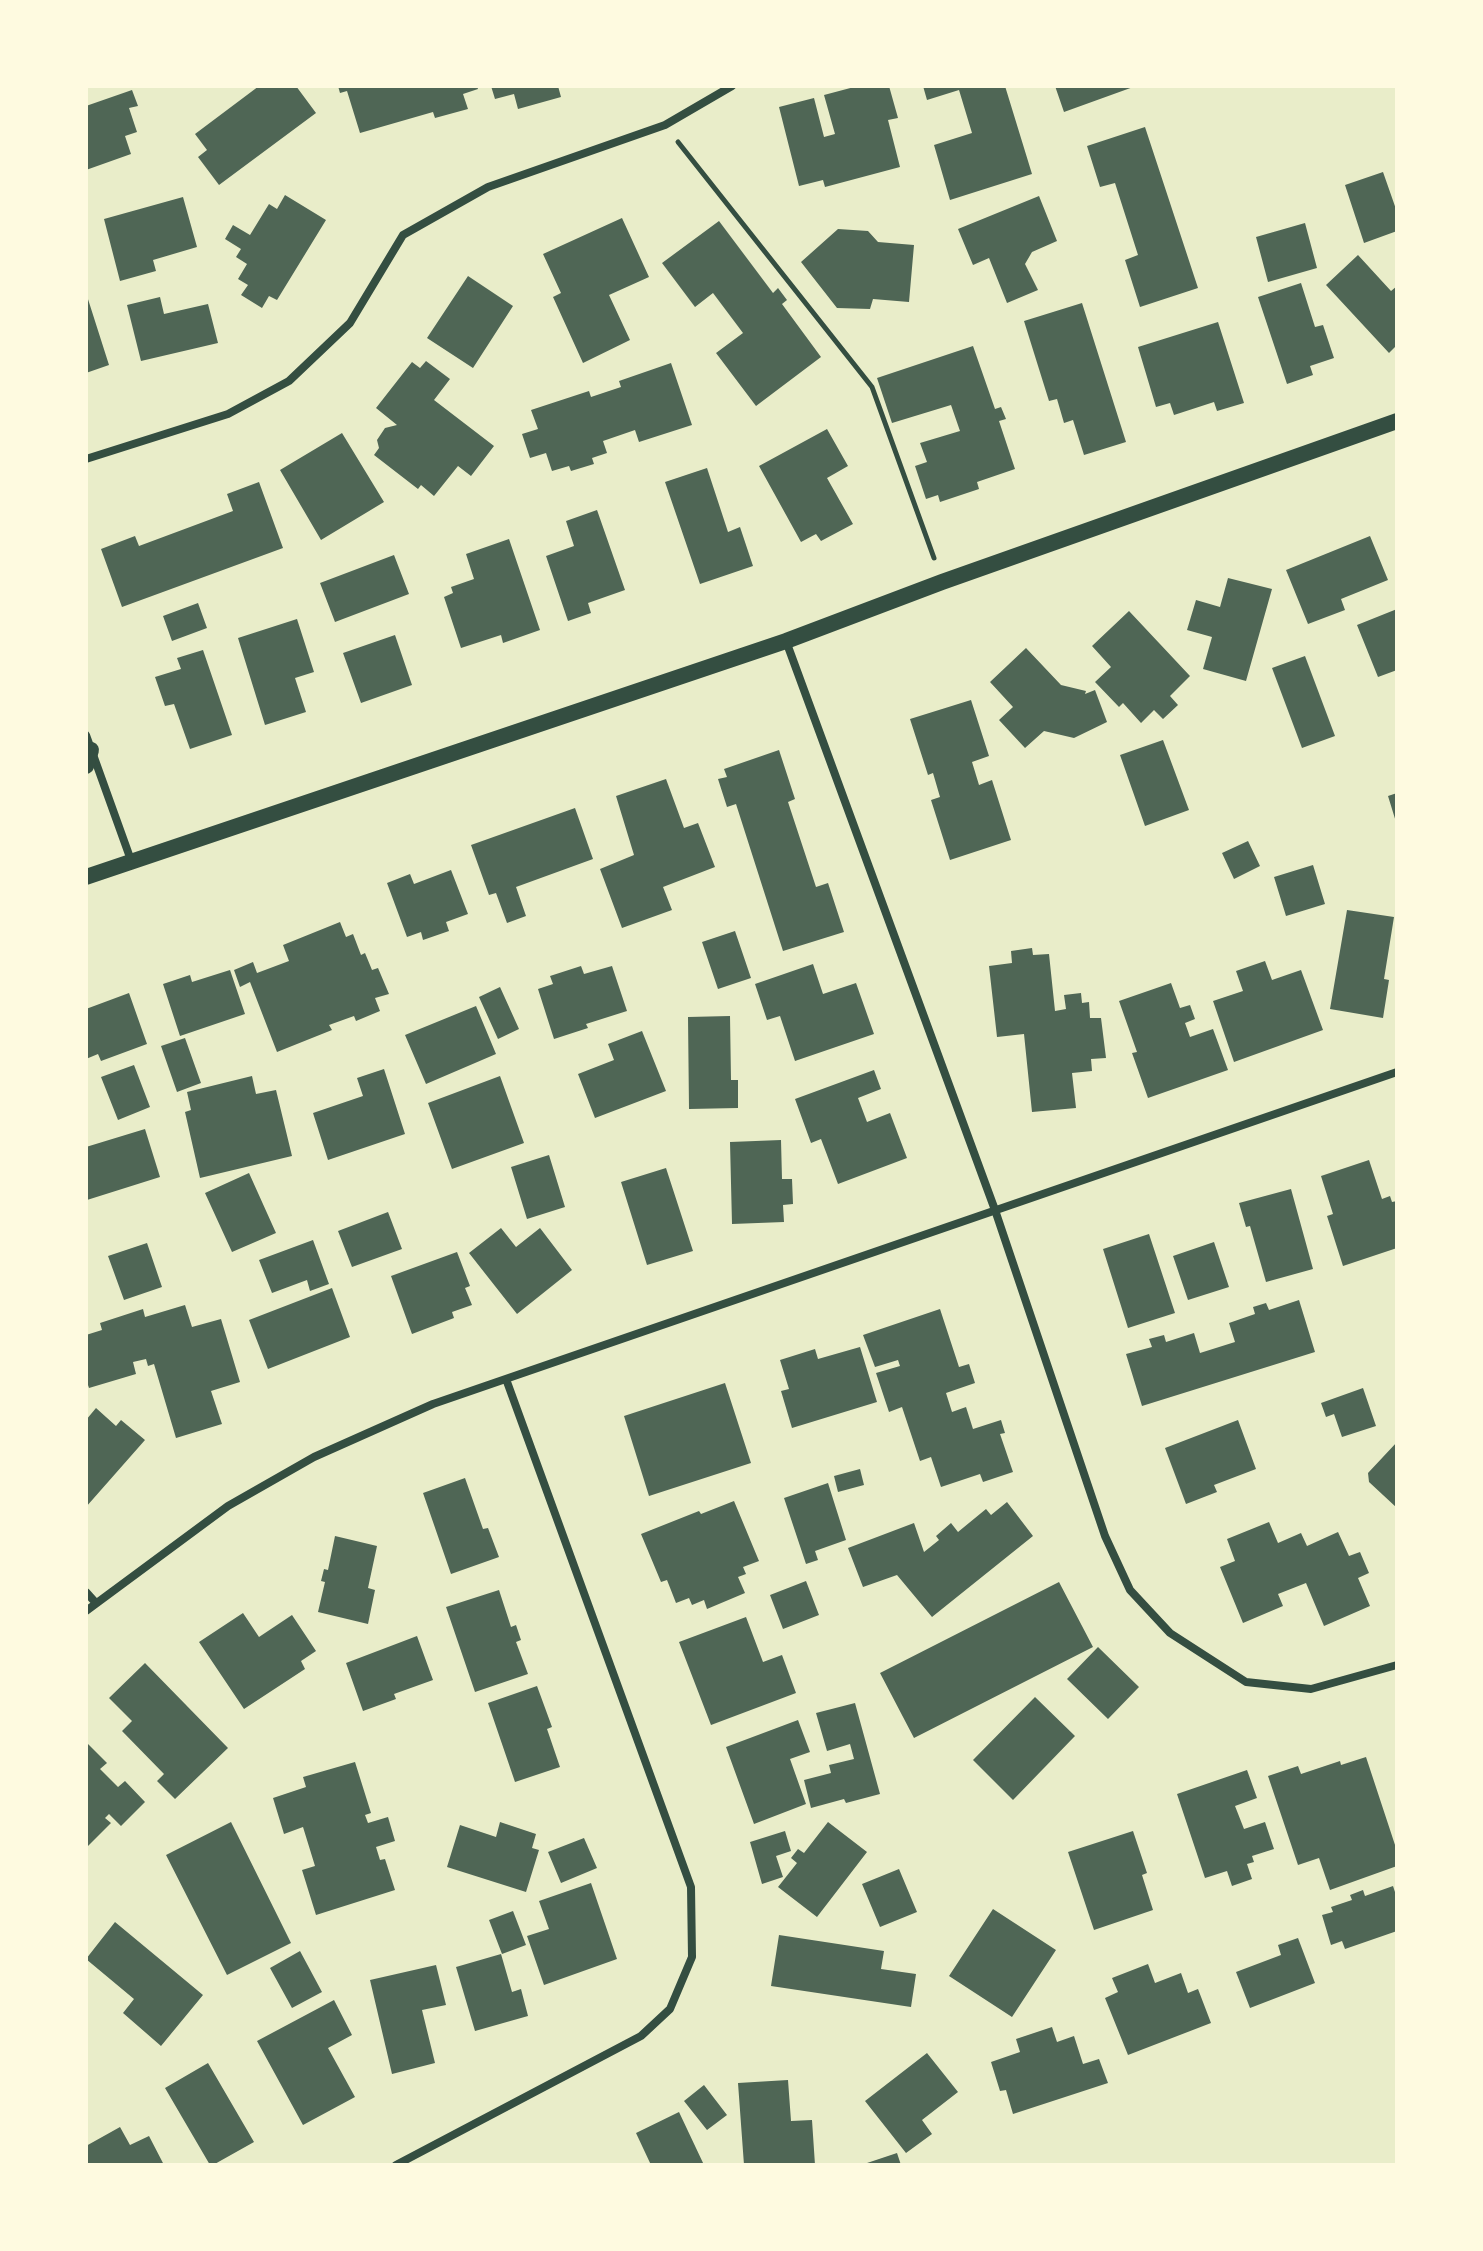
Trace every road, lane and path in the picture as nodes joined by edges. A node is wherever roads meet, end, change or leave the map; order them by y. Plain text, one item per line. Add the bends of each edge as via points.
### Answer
1 (732, 86) edge
2 (665, 125) junction
3 (1397, 421) edge
4 (86, 459) edge
5 (942, 582) junction
6 (786, 641) junction
7 (88, 750) edge
8 (132, 864) junction
9 (86, 877) edge
10 (1397, 1072) edge
11 (995, 1210) junction
12 (506, 1379) junction
13 (86, 1592) edge
14 (95, 1602) junction
15 (86, 1611) edge
16 (1397, 1665) edge
17 (396, 2165) edge

1 - 2 street
2 - 4 street via 488,187 403,235 350,323 289,381 228,414
2 - 5 path via 872,387
3 - 5 main road
5 - 6 main road
6 - 8 main road
6 - 11 street
7 - 8 street
8 - 9 main road
10 - 11 street
11 - 12 street
11 - 16 street via 1105,1536 1130,1590 1170,1633 1246,1682 1311,1689
12 - 14 street via 433,1404 314,1457 228,1506
12 - 17 street via 691,1887 692,1957 670,2009 641,2036
13 - 14 street
14 - 15 street

